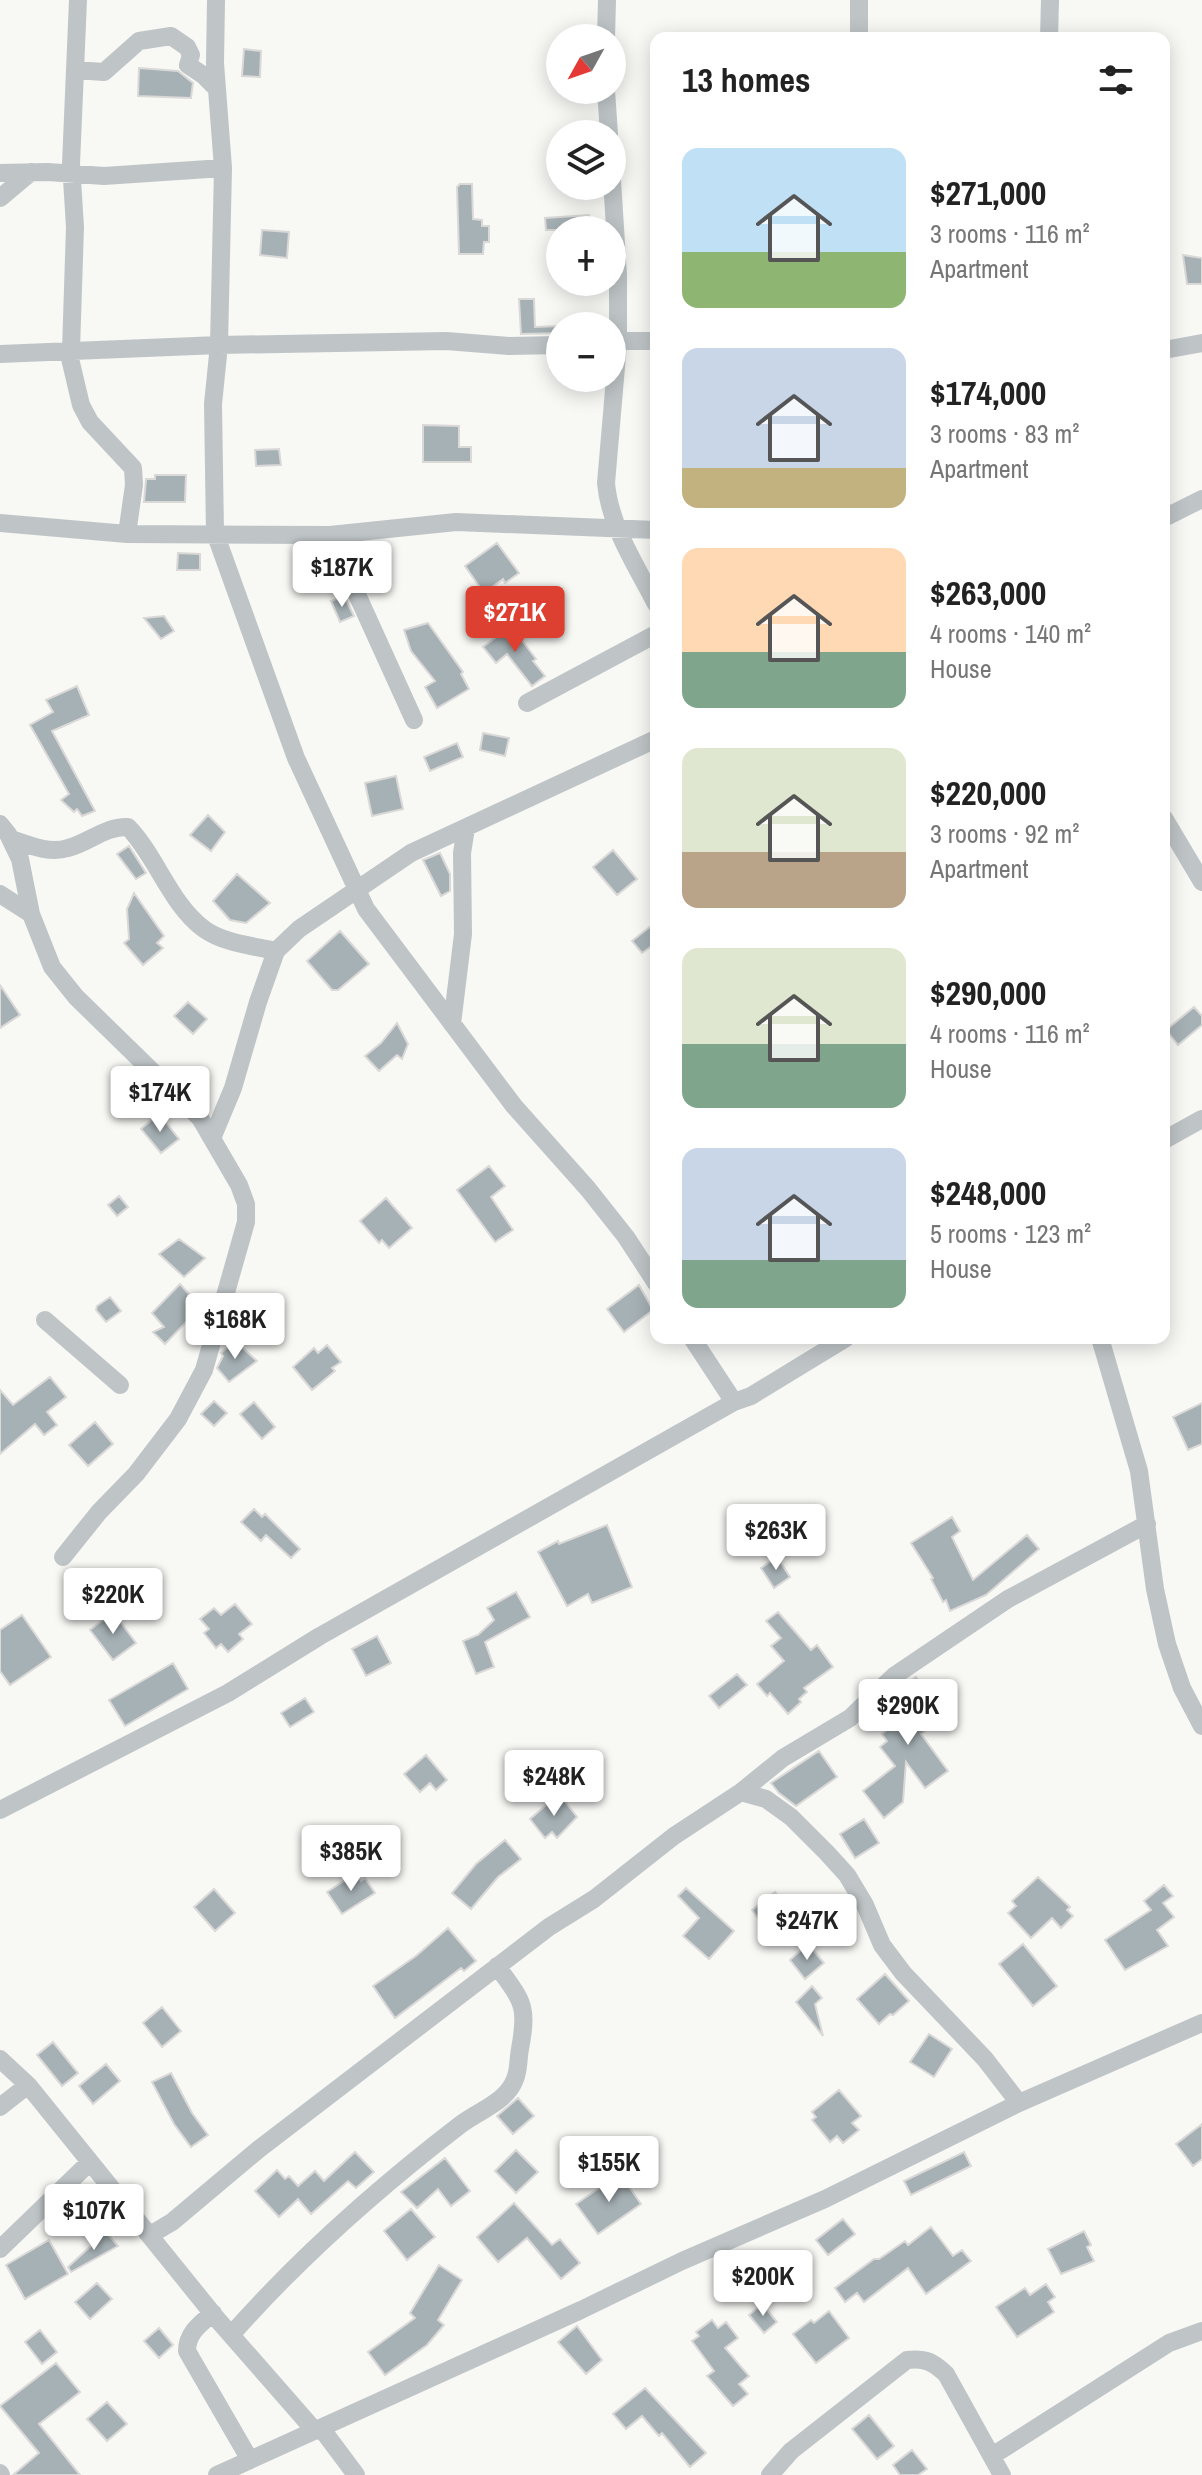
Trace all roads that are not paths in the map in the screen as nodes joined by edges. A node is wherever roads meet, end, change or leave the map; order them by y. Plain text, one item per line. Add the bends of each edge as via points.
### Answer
1 (78, 0) edge
2 (216, 0) edge
3 (607, 0) edge
4 (859, 0) edge
5 (1050, 0) edge
6 (606, 24) edge
7 (859, 32) edge
8 (1049, 32) edge
9 (75, 70) junction
10 (216, 88) junction
11 (223, 168) junction
12 (31, 172) junction
13 (0, 173) edge
14 (72, 175) junction
15 (0, 198) edge
16 (613, 200) edge
17 (617, 312) edge
18 (650, 341) edge
19 (626, 342) edge
20 (1202, 343) edge
21 (219, 345) junction
22 (546, 345) edge
23 (1170, 349) edge
24 (70, 350) junction
25 (0, 354) edge
26 (612, 392) edge
27 (1202, 499) edge
28 (1170, 515) edge
29 (0, 523) edge
30 (617, 529) junction
31 (650, 530) edge
32 (215, 533) junction
33 (127, 534) junction
34 (330, 535) junction
35 (650, 592) edge
36 (650, 637) edge
37 (527, 703) dead end
38 (414, 720) dead end
39 (650, 742) edge
40 (466, 828) junction
41 (1170, 828) edge
42 (5, 832) edge
43 (1202, 882) edge
44 (357, 890) junction
45 (0, 894) edge
46 (31, 914) junction
47 (276, 951) junction
48 (452, 1024) junction
49 (1202, 1119) edge
50 (213, 1136) junction
51 (1170, 1137) edge
52 (650, 1274) edge
53 (45, 1320) dead end
54 (696, 1344) edge
55 (836, 1344) edge
56 (1102, 1344) edge
57 (120, 1385) dead end
58 (734, 1402) junction
59 (1147, 1524) junction
60 (63, 1557) dead end
61 (1202, 1726) edge
62 (741, 1792) junction
63 (0, 1810) edge
64 (497, 1966) junction
65 (1202, 2023) edge
66 (0, 2059) edge
67 (28, 2085) junction
68 (1019, 2103) junction
69 (0, 2107) edge
70 (90, 2162) junction
71 (150, 2235) junction
72 (0, 2249) edge
73 (213, 2313) junction
74 (1202, 2331) edge
75 (231, 2335) junction
76 (318, 2430) junction
77 (992, 2456) junction
78 (250, 2460) junction
79 (774, 2474) edge
80 (217, 2475) edge
81 (356, 2475) edge
82 (1002, 2475) edge

1 - 9 street
2 - 10 street
3 - 6 street
4 - 7 street
5 - 8 street
9 - 10 street via 104,72 139,41 171,36 187,47 188,65
9 - 14 street
10 - 11 street
11 - 14 street
11 - 21 street
12 - 13 street
12 - 14 street
12 - 15 street
14 - 24 street
16 - 17 street
18 - 19 street
20 - 23 street
21 - 22 street via 446,341
21 - 24 street
21 - 32 street via 212,449
24 - 25 street
24 - 33 street via 81,405 90,422 133,468
26 - 30 street via 606,483
27 - 28 street
29 - 33 street
30 - 31 street
30 - 34 street via 456,522
30 - 35 street
32 - 33 street
32 - 34 street
32 - 44 street via 296,758
34 - 38 street
36 - 37 street
39 - 40 street
40 - 44 street via 411,853
40 - 48 street via 463,934
41 - 43 street
42 - 46 street via 20,859
42 - 47 street via 50,850 68,848 117,826 128,827 204,930
44 - 47 street
44 - 48 street
45 - 46 street
46 - 50 street via 52,967 76,997
47 - 50 street
48 - 52 street via 514,1106 588,1189
49 - 51 street
50 - 60 street via 239,1185 246,1222 204,1370 178,1419
53 - 57 street
54 - 58 street
55 - 58 street
56 - 59 street via 1139,1471
58 - 63 street via 228,1693
59 - 61 street via 1167,1644
59 - 62 street via 1008,1599 894,1676 850,1718 783,1758
62 - 64 street
62 - 68 street via 766,1799 827,1853 865,1905 882,1945 903,1973
64 - 71 street
64 - 75 street via 524,2007 516,2078 507,2095 462,2123 374,2194
65 - 68 street
66 - 67 street
67 - 69 street
67 - 70 street
68 - 76 street via 825,2199
70 - 71 street
70 - 72 street
71 - 73 street
73 - 75 street
73 - 78 street via 192,2333 187,2351
74 - 77 street via 1169,2343
75 - 76 street
76 - 78 street
76 - 81 street
77 - 79 street via 946,2374 920,2358 907,2360 791,2451
77 - 82 street
78 - 80 street

